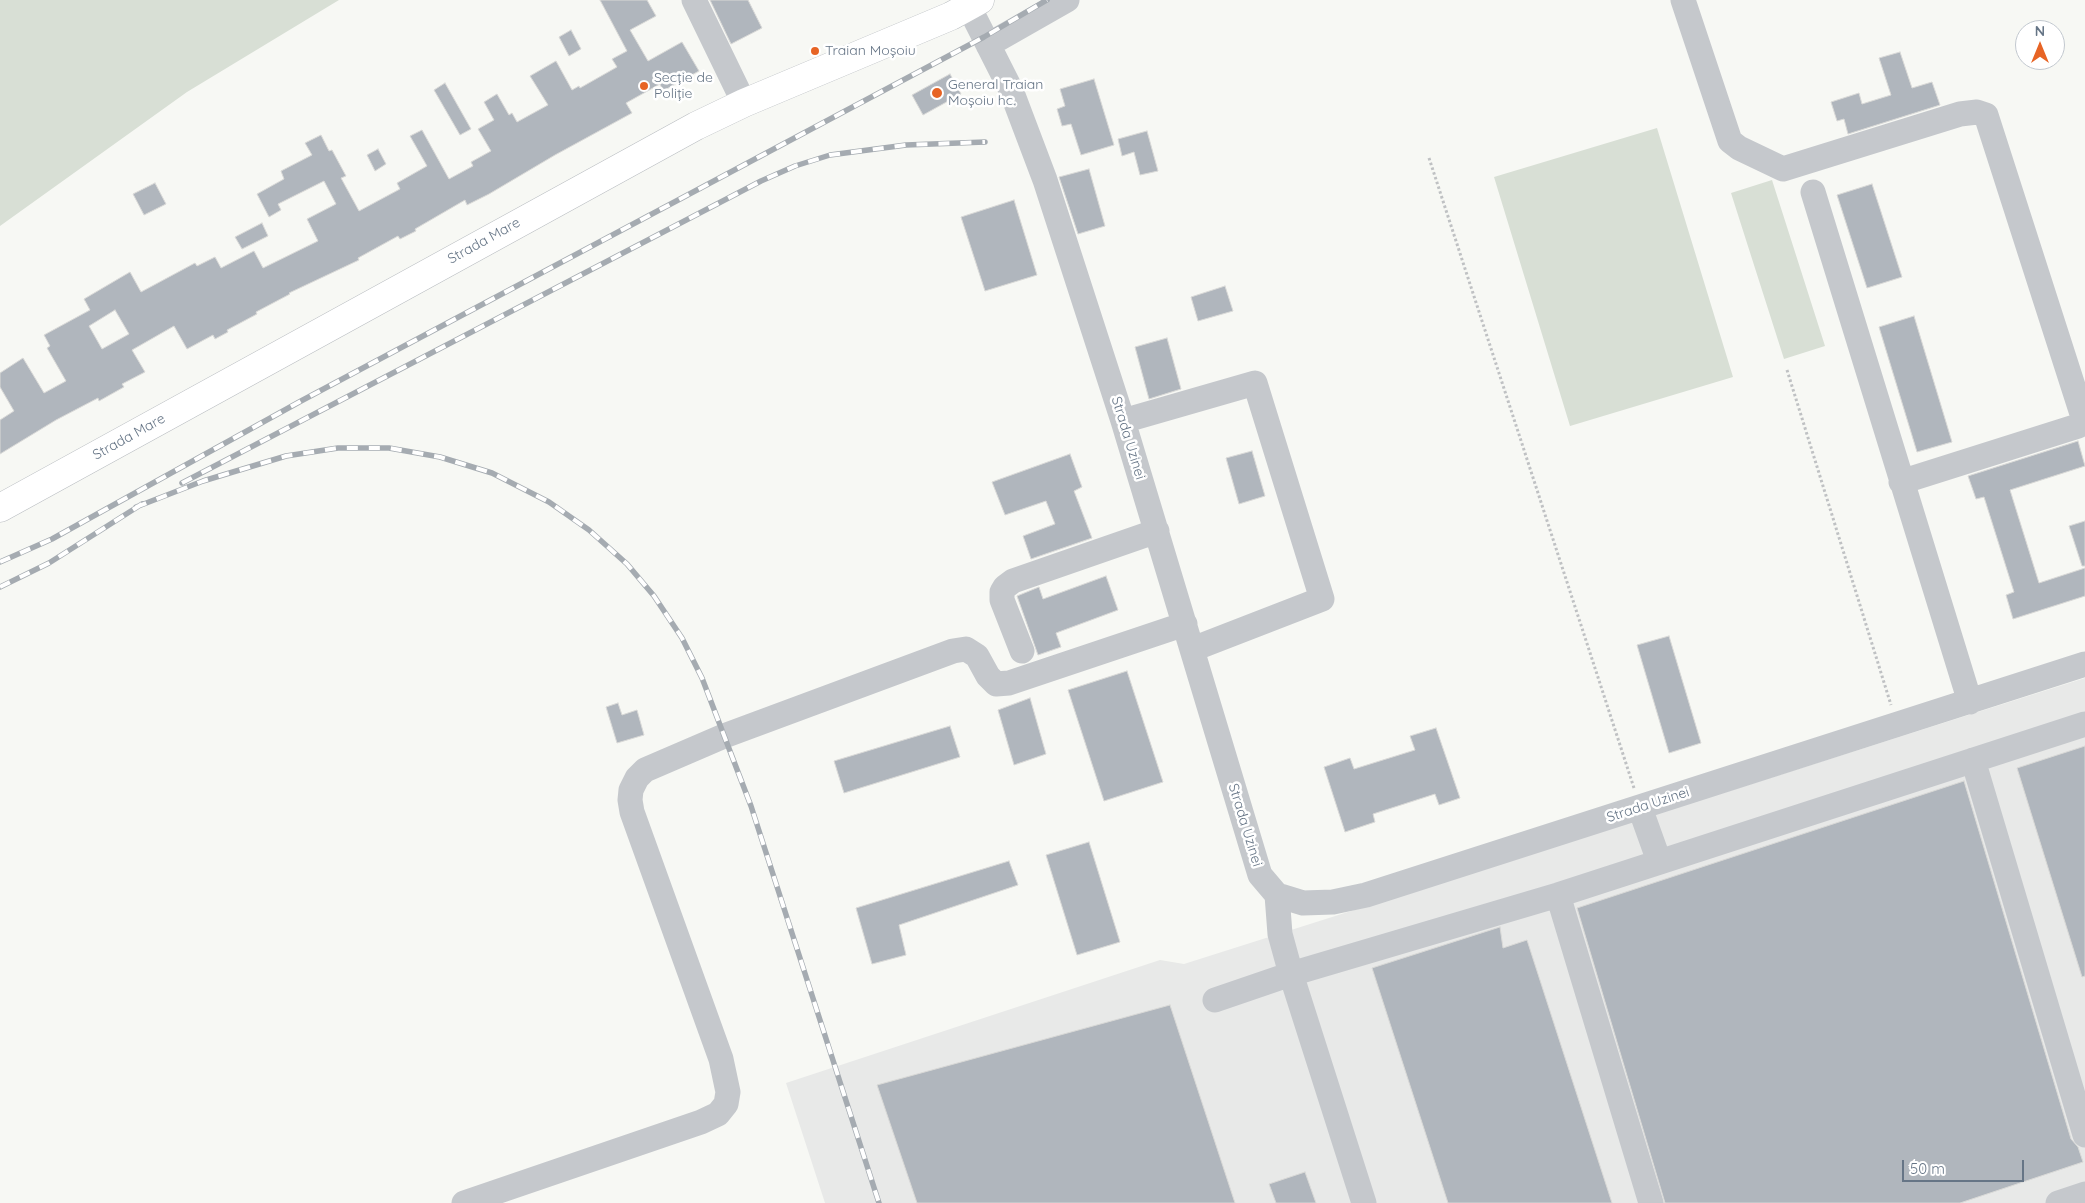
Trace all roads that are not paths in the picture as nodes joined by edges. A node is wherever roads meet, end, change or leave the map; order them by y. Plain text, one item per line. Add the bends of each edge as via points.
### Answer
1 (694, 0) edge
2 (1067, 0) edge
3 (1683, 0) edge
4 (975, 4) edge
5 (988, 45) junction
6 (744, 103) junction
7 (1813, 192) dead end
8 (1123, 421) junction
9 (1901, 482) junction
10 (0, 508) edge
11 (1157, 531) junction
12 (1185, 624) junction
13 (1193, 649) junction
14 (1022, 651) dead end
15 (2085, 664) edge
16 (1970, 702) junction
17 (2085, 724) edge
18 (1972, 760) junction
19 (1640, 808) junction
20 (1659, 861) junction
21 (1277, 895) junction
22 (1558, 895) junction
23 (1291, 974) junction
24 (1215, 1000) dead end
25 (2085, 1135) edge
26 (2085, 1194) edge
27 (464, 1203) edge
28 (1364, 1203) edge
29 (1651, 1203) edge
30 (2058, 1203) edge

1 - 6 street
2 - 5 street
3 - 9 street via 1730,141 1783,169 1960,114 1977,112 1986,115 2083,416 2078,426
4 - 5 street, Strada Uzinei
4 - 6 main road, Strada Mare
5 - 8 street, Strada Uzinei via 1010,90 1045,180
6 - 10 main road, Strada Mare via 644,153
7 - 9 street
8 - 11 street, Strada Uzinei
8 - 13 street via 1255,383 1322,599
9 - 16 street
11 - 12 street, Strada Uzinei
11 - 14 street via 1013,581 1005,587 1002,600
12 - 13 street, Strada Uzinei
12 - 27 street via 1009,684 996,684 977,656 966,649 953,651 724,736 645,770 631,790 632,812 721,1059 728,1092 726,1104 718,1114 701,1122
13 - 21 street, Strada Uzinei via 1260,875
15 - 16 street, Strada Uzinei
16 - 19 street, Strada Uzinei
17 - 18 street
18 - 20 street
18 - 25 street
19 - 20 street
19 - 21 street, Strada Uzinei via 1366,895 1333,902 1303,903
20 - 22 street
21 - 23 street via 1280,934
22 - 23 street
22 - 29 street
23 - 24 street
23 - 28 street
26 - 30 street

